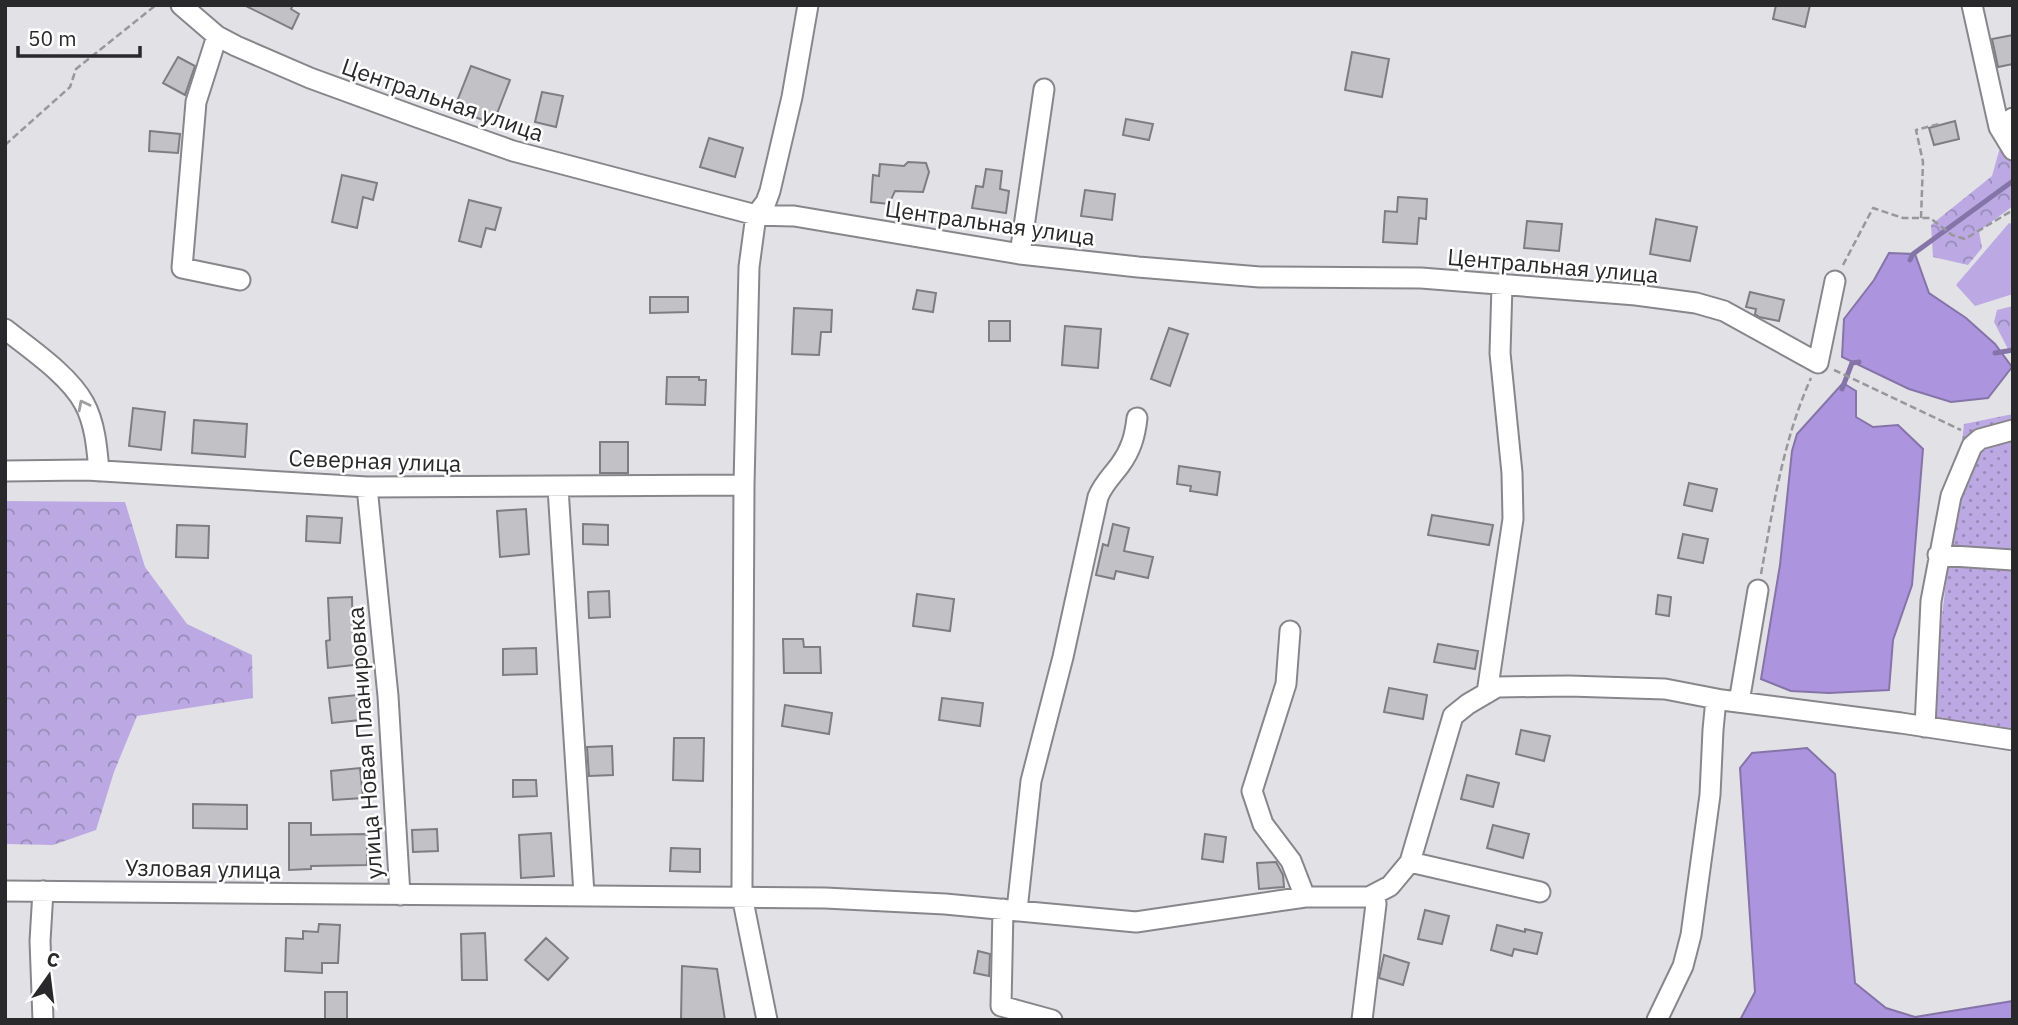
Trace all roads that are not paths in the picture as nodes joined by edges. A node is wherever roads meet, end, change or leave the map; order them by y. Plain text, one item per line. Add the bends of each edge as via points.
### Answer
1 (181, 5) edge
2 (808, 5) edge
3 (1972, 5) edge
4 (217, 36) junction
5 (1044, 89) dead end
6 (2006, 122) edge
7 (2013, 150) edge
8 (756, 215) junction
9 (1020, 254) junction
10 (240, 280) dead end
11 (1835, 281) road end
12 (1502, 285) junction
13 (5, 329) edge
14 (1137, 418) dead end
15 (2013, 430) edge
16 (5, 471) edge
17 (99, 471) junction
18 (744, 485) junction
19 (367, 487) junction
20 (558, 488) junction
21 (1938, 555) junction
22 (2013, 560) edge
23 (1758, 590) road end
24 (1290, 631) dead end
25 (1487, 693) junction
26 (1716, 699) junction
27 (1739, 702) junction
28 (1925, 727) junction
29 (2013, 740) edge
30 (1410, 862) junction
31 (5, 891) edge
32 (43, 891) junction
33 (1541, 892) dead end
34 (584, 894) junction
35 (1375, 894) junction
36 (400, 895) junction
37 (742, 895) junction
38 (1305, 897) junction
39 (1010, 909) junction
40 (43, 1020) edge
41 (767, 1020) edge
42 (1052, 1020) edge
43 (1362, 1020) edge
44 (1657, 1020) edge

1 - 4 street, Центральная улица
2 - 8 street via 770,191
3 - 6 street
4 - 8 street, Центральная улица via 310,78 513,151
4 - 10 street via 196,102 182,268
5 - 9 street
6 - 7 street
8 - 9 street, Центральная улица via 794,216
8 - 18 street via 749,267
9 - 12 street, Центральная улица via 1260,277 1421,278
11 - 12 street, Центральная улица via 1818,363 1724,311 1696,303
12 - 25 street via 1500,353 1513,519
17 -> 13 street via 93,429 83,402 45,360
14 - 39 street via 1128,453 1098,497 1031,781
15 - 21 street via 1980,439 1972,446 1951,496
16 - 17 street, Северная улица
17 - 19 street, Северная улица
18 - 20 street, Северная улица
18 - 37 street
19 - 20 street, Северная улица
19 - 36 street, улица Новая Планировка via 388,696
20 - 34 street
21 - 22 street
21 - 28 street via 1931,601
23 - 27 street
24 - 38 street via 1286,684 1252,790 1263,824 1291,861
25 - 26 street via 1497,687 1569,685 1665,689
25 - 30 street via 1453,716
26 - 27 street
26 - 44 street via 1710,795 1691,935 1683,966
27 - 28 street
28 - 29 street
30 - 33 street
30 - 35 street via 1390,886
31 - 32 street, Узловая улица
32 - 36 street, Узловая улица
32 - 40 street
34 - 36 street, улица Новая Планировка
34 - 37 street, улица Новая Планировка
35 - 38 street, улица Новая Планировка
35 - 43 street
37 - 39 street, улица Новая Планировка
37 - 41 street
38 - 39 street, улица Новая Планировка via 1136,922
39 - 42 street via 1001,1006

